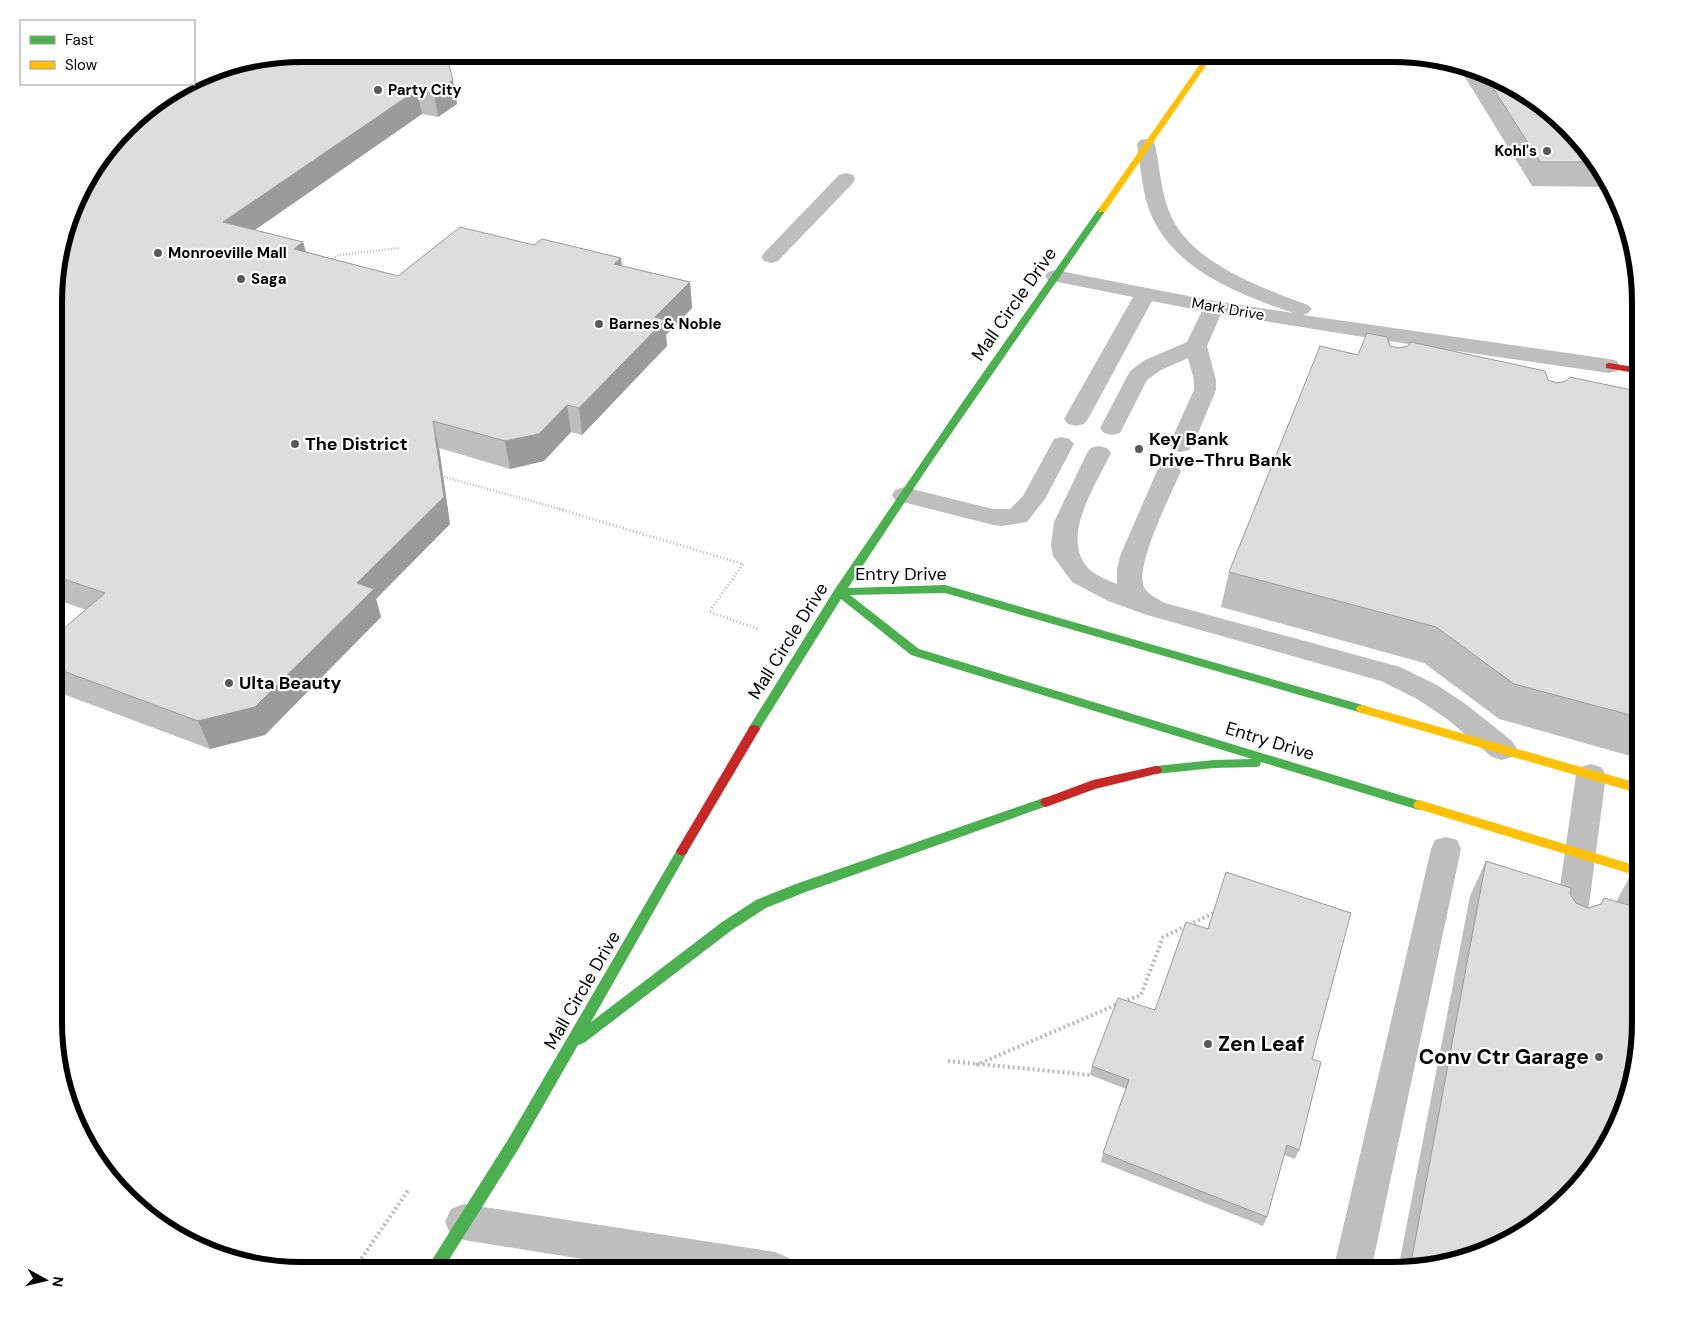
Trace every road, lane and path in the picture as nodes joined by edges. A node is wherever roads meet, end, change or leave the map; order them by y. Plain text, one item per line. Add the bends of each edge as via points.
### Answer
1 (1205, 62) edge
2 (1146, 144) junction
3 (846, 179) dead end
4 (400, 248) dead end
5 (771, 258) dead end
6 (330, 261) edge
7 (1055, 276) junction
8 (1145, 294) junction
9 (1214, 308) junction
10 (1196, 346) junction
11 (1398, 346) junction
12 (1609, 366) joint
13 (1632, 370) edge
14 (1076, 420) dead end
15 (1112, 428) dead end
16 (1062, 444) dead end
17 (1181, 445) dead end
18 (1099, 453) dead end
19 (1169, 471) dead end
20 (432, 473) edge
21 (904, 495) junction
22 (839, 592) junction
23 (1156, 609) junction
24 (759, 629) dead end
25 (1502, 749) junction
26 (1287, 764) junction
27 (1591, 775) junction
28 (1632, 786) edge
29 (1446, 849) dead end
30 (1581, 853) junction
31 (1632, 869) edge
32 (1214, 914) edge
33 (1570, 928) edge
34 (570, 1046) junction
35 (948, 1061) dead end
36 (976, 1065) junction
37 (1090, 1075) dead end
38 (408, 1189) dead end
39 (464, 1222) junction
40 (358, 1262) edge
41 (439, 1262) edge
42 (718, 1262) edge
43 (1354, 1262) edge

1 - 2 main road, Mall Circle Drive
2 - 7 main road, Mall Circle Drive
2 - 11 lane, Mark Drive via 1163,220 1181,244 1196,257 1260,294
3 - 5 lane
4 - 6 path via 338,255
7 - 8 lane, Mark Drive
7 - 21 main road, Mall Circle Drive
8 - 9 lane, Mark Drive
8 - 14 lane
9 - 10 lane
9 - 11 lane, Mark Drive
10 - 15 lane via 1144,370
10 - 17 lane via 1205,380 1204,390
11 - 12 lane, Mark Drive via 1547,366
12 - 13 main road
16 - 21 lane via 1033,499 1018,516 993,517
18 - 23 lane via 1066,522 1066,556 1086,580
19 - 23 lane via 1129,572 1134,593 1142,602
20 - 24 path via 743,564 709,612
21 - 22 main road, Mall Circle Drive
22 - 25 main road, Entry Drive via 945,589
22 - 26 main road, Entry Drive via 915,652
22 - 34 main road, Mall Circle Drive via 804,644
23 - 25 lane via 1390,674 1427,692 1457,712
25 - 27 main road, Entry Drive
26 - 30 main road, Entry Drive
26 - 34 main road via 1200,764 1128,774 798,889 761,904 727,926
27 - 28 main road, Entry Drive
27 - 30 lane
29 - 43 lane
30 - 31 main road, Entry Drive
30 - 33 lane
32 - 36 path via 1163,937 1141,995
34 - 39 main road, Mall Circle Drive
35 - 36 path
36 - 37 path
38 - 40 path
39 - 41 main road, Mall Circle Drive
39 - 42 lane

